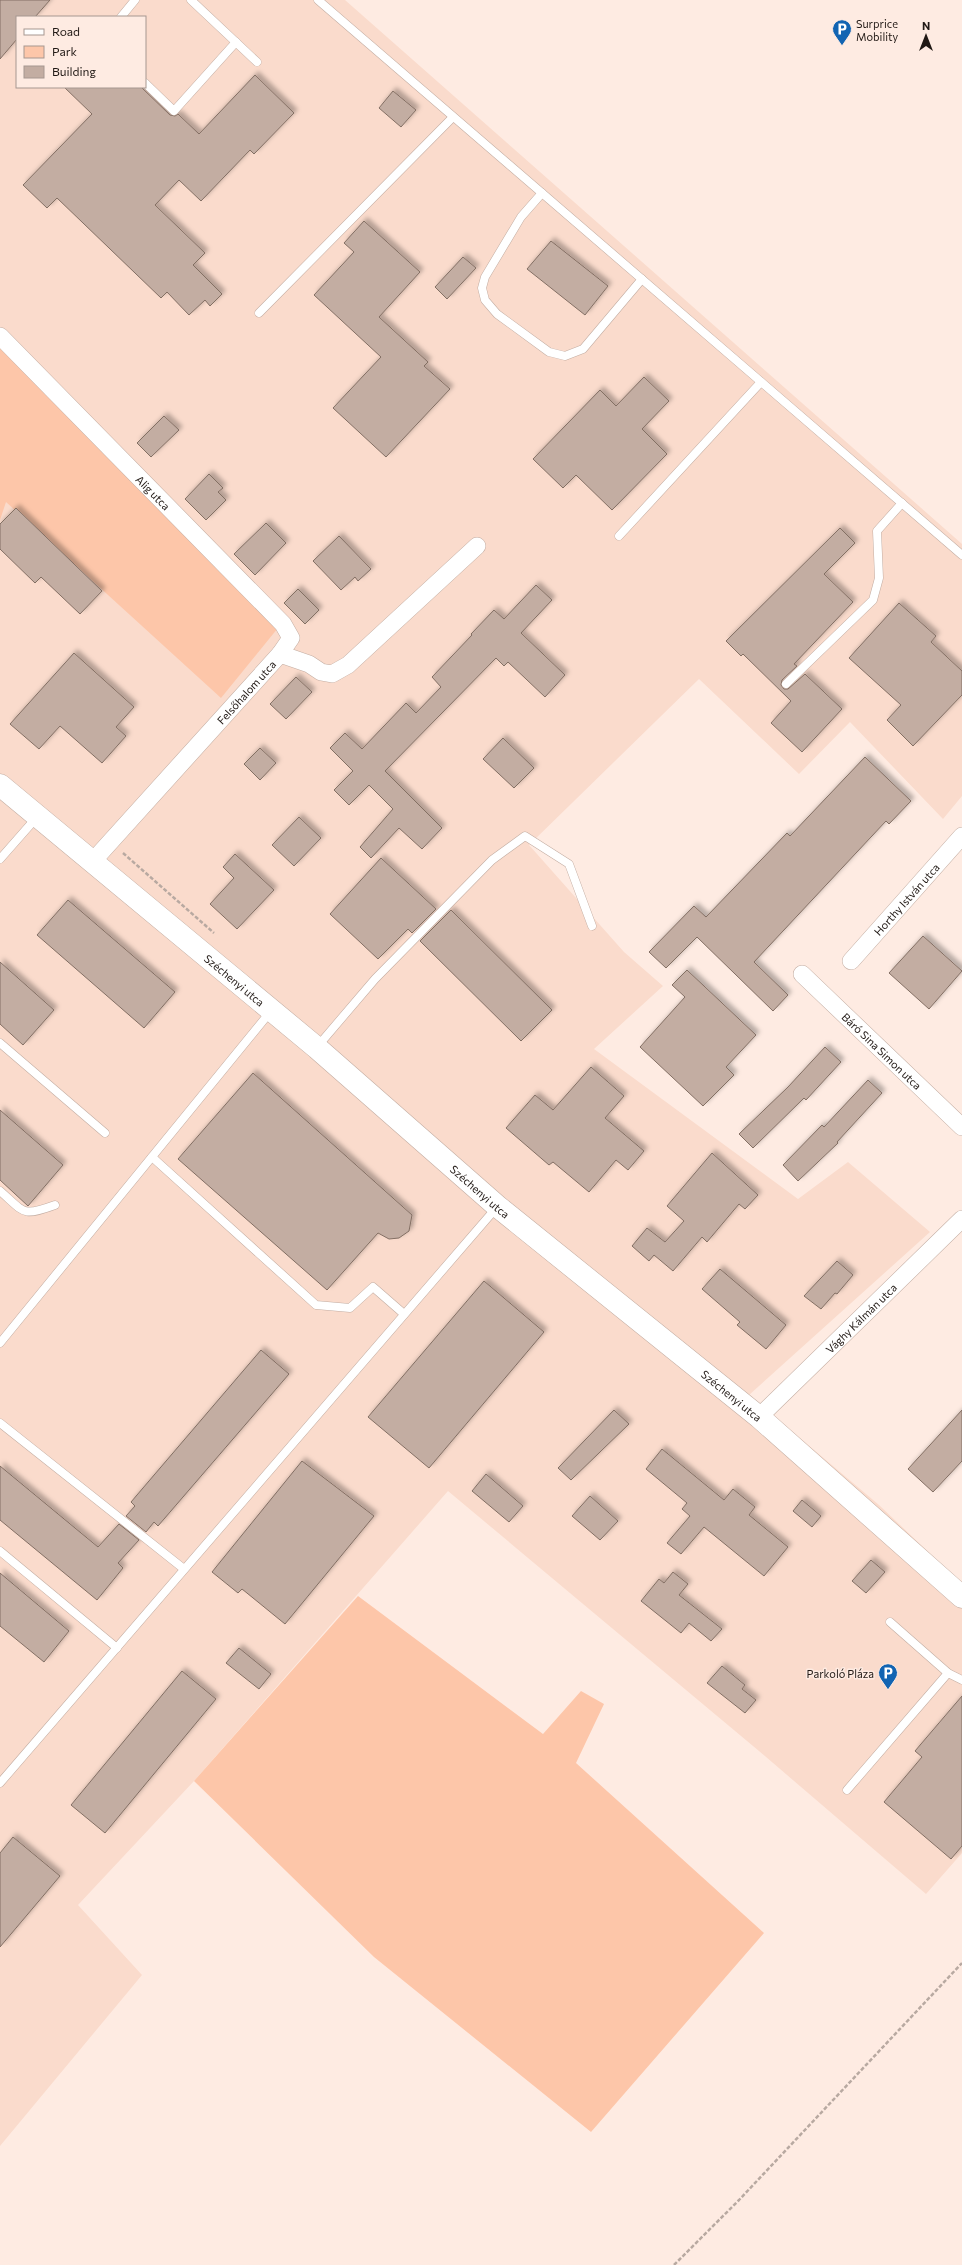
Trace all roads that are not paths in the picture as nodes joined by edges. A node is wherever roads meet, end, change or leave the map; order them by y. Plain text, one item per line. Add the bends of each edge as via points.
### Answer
1 (135, 0) edge
2 (191, 0) edge
3 (318, 0) edge
4 (122, 16) edge
5 (236, 42) junction
6 (257, 62) dead end
7 (146, 84) edge
8 (453, 117) junction
9 (542, 193) junction
10 (642, 279) junction
11 (259, 313) dead end
12 (0, 336) edge
13 (761, 382) junction
14 (902, 503) junction
15 (619, 536) dead end
16 (477, 546) dead end
17 (962, 555) edge
18 (280, 654) junction
19 (786, 684) dead end
20 (0, 785) edge
21 (38, 817) junction
22 (962, 836) edge
23 (0, 860) edge
24 (93, 861) junction
25 (592, 926) dead end
26 (851, 961) dead end
27 (802, 974) dead end
28 (272, 1010) junction
29 (0, 1044) edge
30 (317, 1048) junction
31 (962, 1127) edge
32 (105, 1133) dead end
33 (152, 1157) junction
34 (0, 1191) edge
35 (55, 1204) dead end
36 (497, 1206) junction
37 (962, 1219) edge
38 (404, 1314) junction
39 (0, 1343) edge
40 (759, 1417) junction
41 (0, 1423) edge
42 (0, 1551) edge
43 (184, 1570) junction
44 (962, 1596) edge
45 (890, 1622) dead end
46 (117, 1648) junction
47 (948, 1673) junction
48 (962, 1680) edge
49 (3, 1773) edge
50 (0, 1783) edge
51 (847, 1790) dead end

1 - 4 lane
2 - 5 lane
3 - 8 lane
5 - 6 lane
5 - 7 lane via 174,111
8 - 9 lane
8 - 11 lane
9 - 10 lane
9 - 10 lane via 521,217 485,277 482,288 485,300 497,314 549,352 565,356 583,349
10 - 13 lane
12 - 18 street, Alig utca via 283,624 291,638
13 - 14 lane
13 - 15 lane
14 - 17 lane
14 - 19 lane via 877,531 879,578 873,600
16 - 18 street, Felsőhalom utca via 348,665 332,674 321,672 309,664
18 - 24 street, Felsőhalom utca
20 - 21 street, Széchenyi utca
21 - 23 lane
21 - 24 street, Széchenyi utca
22 - 26 street, Horthy István utca
24 - 28 street, Széchenyi utca
25 - 30 lane via 569,864 526,836 492,860 375,979
27 - 31 street, Báró Sina Simon utca
28 - 30 street, Széchenyi utca
28 - 33 lane
29 - 32 lane
30 - 36 street, Széchenyi utca
33 - 38 lane via 316,1305 350,1308 373,1287
33 - 39 lane
34 - 35 lane via 22,1211 34,1213
36 - 38 lane
36 - 40 street, Széchenyi utca
37 - 40 street, Vághy Kálmán utca
38 - 43 lane
40 - 44 street, Széchenyi utca
41 - 43 lane
42 - 46 lane
43 - 46 lane
45 - 47 lane
46 - 49 lane
47 - 48 lane
47 - 51 lane
49 - 50 lane

